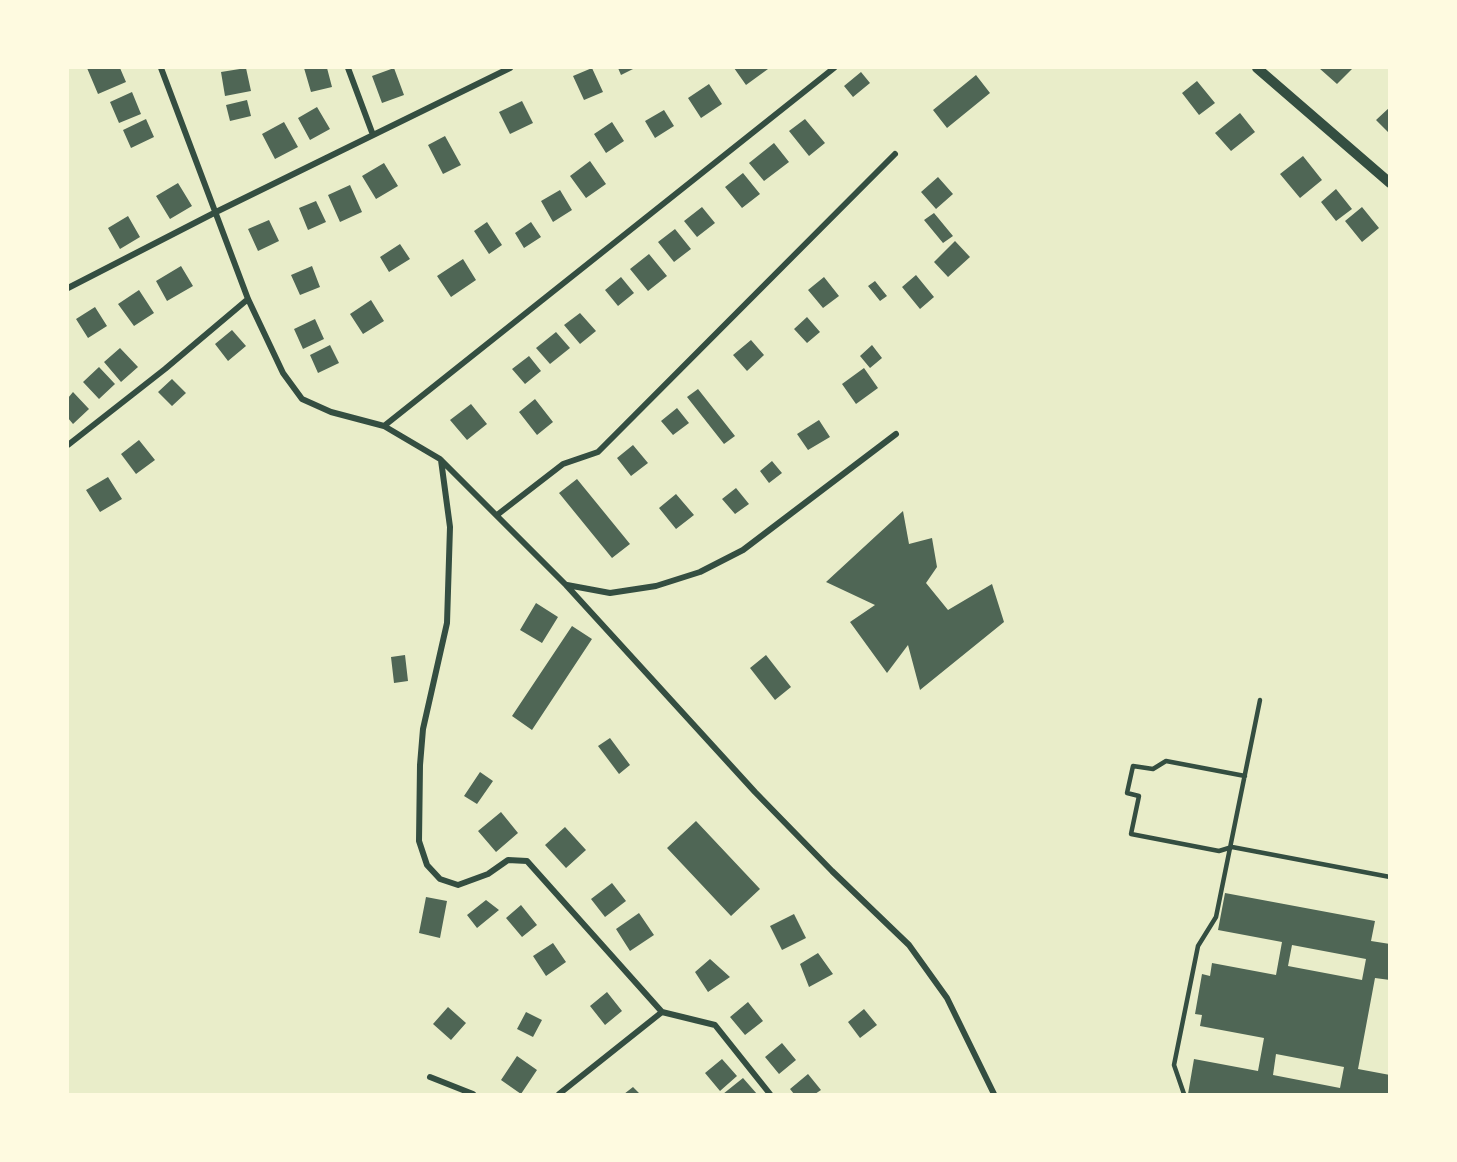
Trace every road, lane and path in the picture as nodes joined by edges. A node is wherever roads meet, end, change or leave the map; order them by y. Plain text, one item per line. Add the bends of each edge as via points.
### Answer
1 (161, 68) edge
2 (348, 68) edge
3 (510, 68) edge
4 (834, 68) edge
5 (1257, 68) edge
6 (373, 135) junction
7 (895, 154) dead end
8 (1389, 183) edge
9 (216, 212) junction
10 (68, 288) edge
11 (248, 299) junction
12 (384, 426) junction
13 (896, 434) dead end
14 (68, 446) edge
15 (440, 459) junction
16 (496, 515) junction
17 (566, 585) junction
18 (1260, 700) dead end
19 (1245, 776) junction
20 (1232, 847) junction
21 (1389, 877) edge
22 (662, 1012) junction
23 (430, 1077) dead end
24 (472, 1095) edge
25 (559, 1095) edge
26 (770, 1095) edge
27 (994, 1095) edge
28 (1184, 1095) edge

1 - 9 street
2 - 6 street
3 - 6 street
4 - 12 street
5 - 8 street
6 - 9 street
7 - 16 street via 598,452 563,464
9 - 10 street
9 - 11 street
11 - 12 street via 283,373 302,399 331,412
11 - 14 street
12 - 15 street
13 - 17 street via 743,550 700,572 656,586 610,593
15 - 16 street
15 - 22 street via 450,527 447,623 423,729 418,810 419,841 427,865 440,879 458,885 488,874 508,860 527,861
16 - 17 street
17 - 27 street via 755,792 909,945 947,998
18 - 19 lane
19 - 20 lane
19 - 20 lane via 1166,761 1153,769 1133,766 1127,793 1139,796 1131,834 1219,852
20 - 21 lane
20 - 28 lane via 1216,917 1198,946 1174,1065
22 - 25 street
22 - 26 street via 715,1025
23 - 24 street

